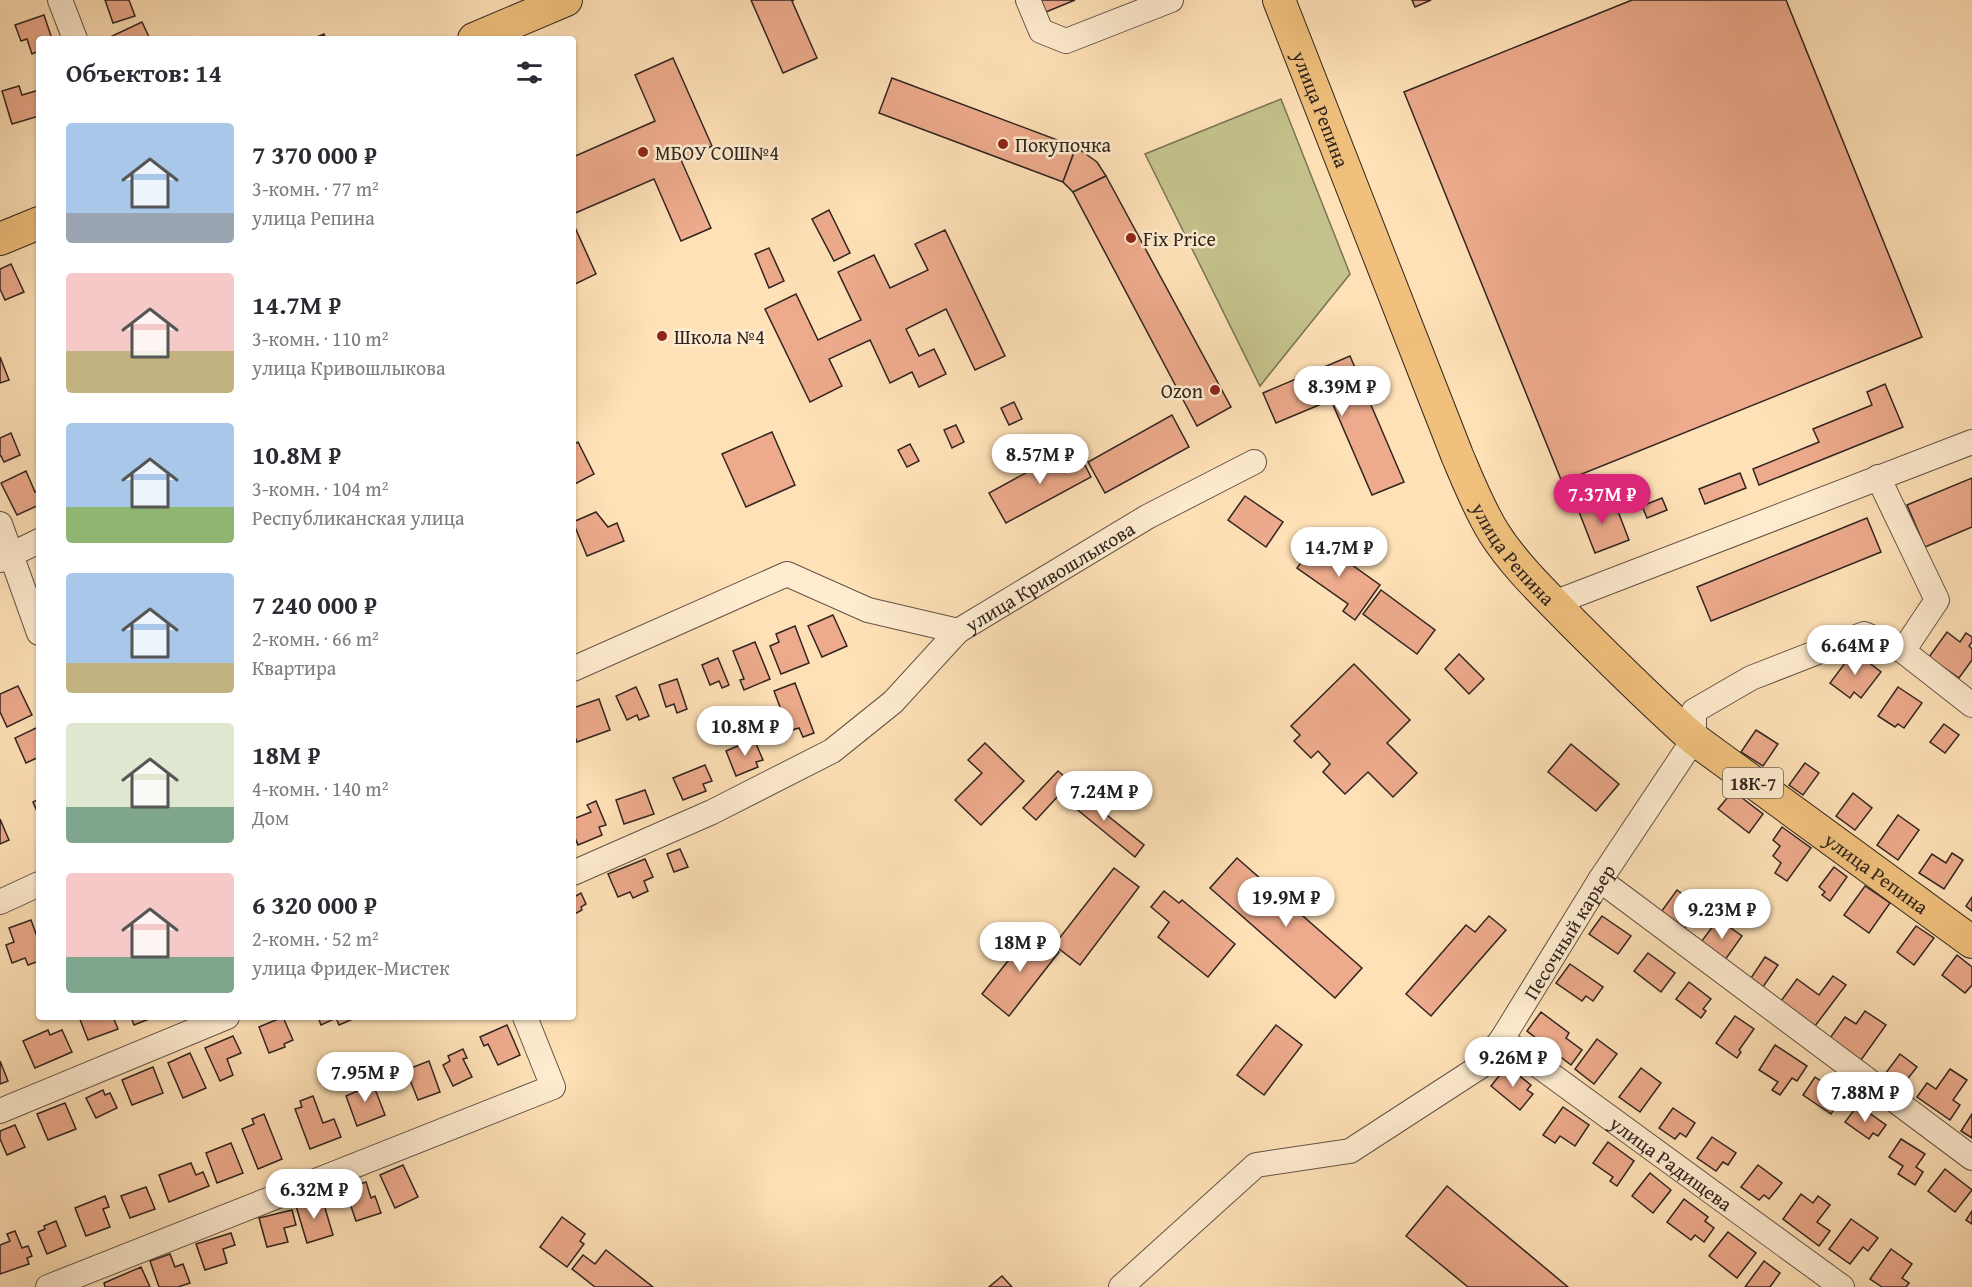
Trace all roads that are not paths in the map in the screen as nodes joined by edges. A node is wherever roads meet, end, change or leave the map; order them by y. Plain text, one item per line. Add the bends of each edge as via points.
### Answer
1 (60, 0) edge
2 (566, 0) edge
3 (1028, 0) edge
4 (1171, 0) edge
5 (1279, 0) edge
6 (527, 7) edge
7 (74, 36) edge
8 (479, 36) edge
9 (36, 224) edge
10 (0, 239) edge
11 (1972, 442) edge
12 (1254, 462) dead end
13 (1878, 477) junction
14 (0, 524) edge
15 (36, 543) edge
16 (6, 557) edge
17 (1554, 603) junction
18 (36, 626) edge
19 (958, 631) junction
20 (1903, 651) junction
21 (576, 668) edge
22 (1972, 705) edge
23 (1694, 739) junction
24 (576, 872) edge
25 (1600, 880) junction
26 (36, 885) edge
27 (0, 903) edge
28 (1972, 942) edge
29 (220, 1020) edge
30 (526, 1020) edge
31 (1502, 1039) junction
32 (0, 1111) edge
33 (1972, 1158) edge
34 (48, 1287) edge
35 (1121, 1287) edge
36 (1842, 1287) edge

1 - 7 street
2 - 6 main road
3 - 4 street via 1041,31 1066,41
5 - 17 main road, улица Репина / 18К-7 via 1477,501 1516,563
6 - 8 main road
9 - 10 main road
11 - 13 street
12 - 19 street, улица Кривошлыкова via 1147,517
13 - 17 street
13 - 20 street via 1937,600
14 - 16 street
15 - 16 street
16 - 18 street
17 - 23 main road, улица Репина / 18К-7
19 - 21 street, улица Кривошлыкова via 868,610 787,574
19 - 24 street via 893,702 832,751 712,812
20 - 22 street
20 - 23 street via 1864,634 1751,678 1694,711
23 - 25 street, Песочный карьер
23 - 28 main road, улица Репина / 18К-7
25 - 31 street, Песочный карьер
25 - 33 street
26 - 27 street
29 - 32 street
30 - 34 street via 554,1087
31 - 35 street, Песочный карьер via 1481,1066 1350,1151 1256,1165
31 - 36 street, улица Радищева

